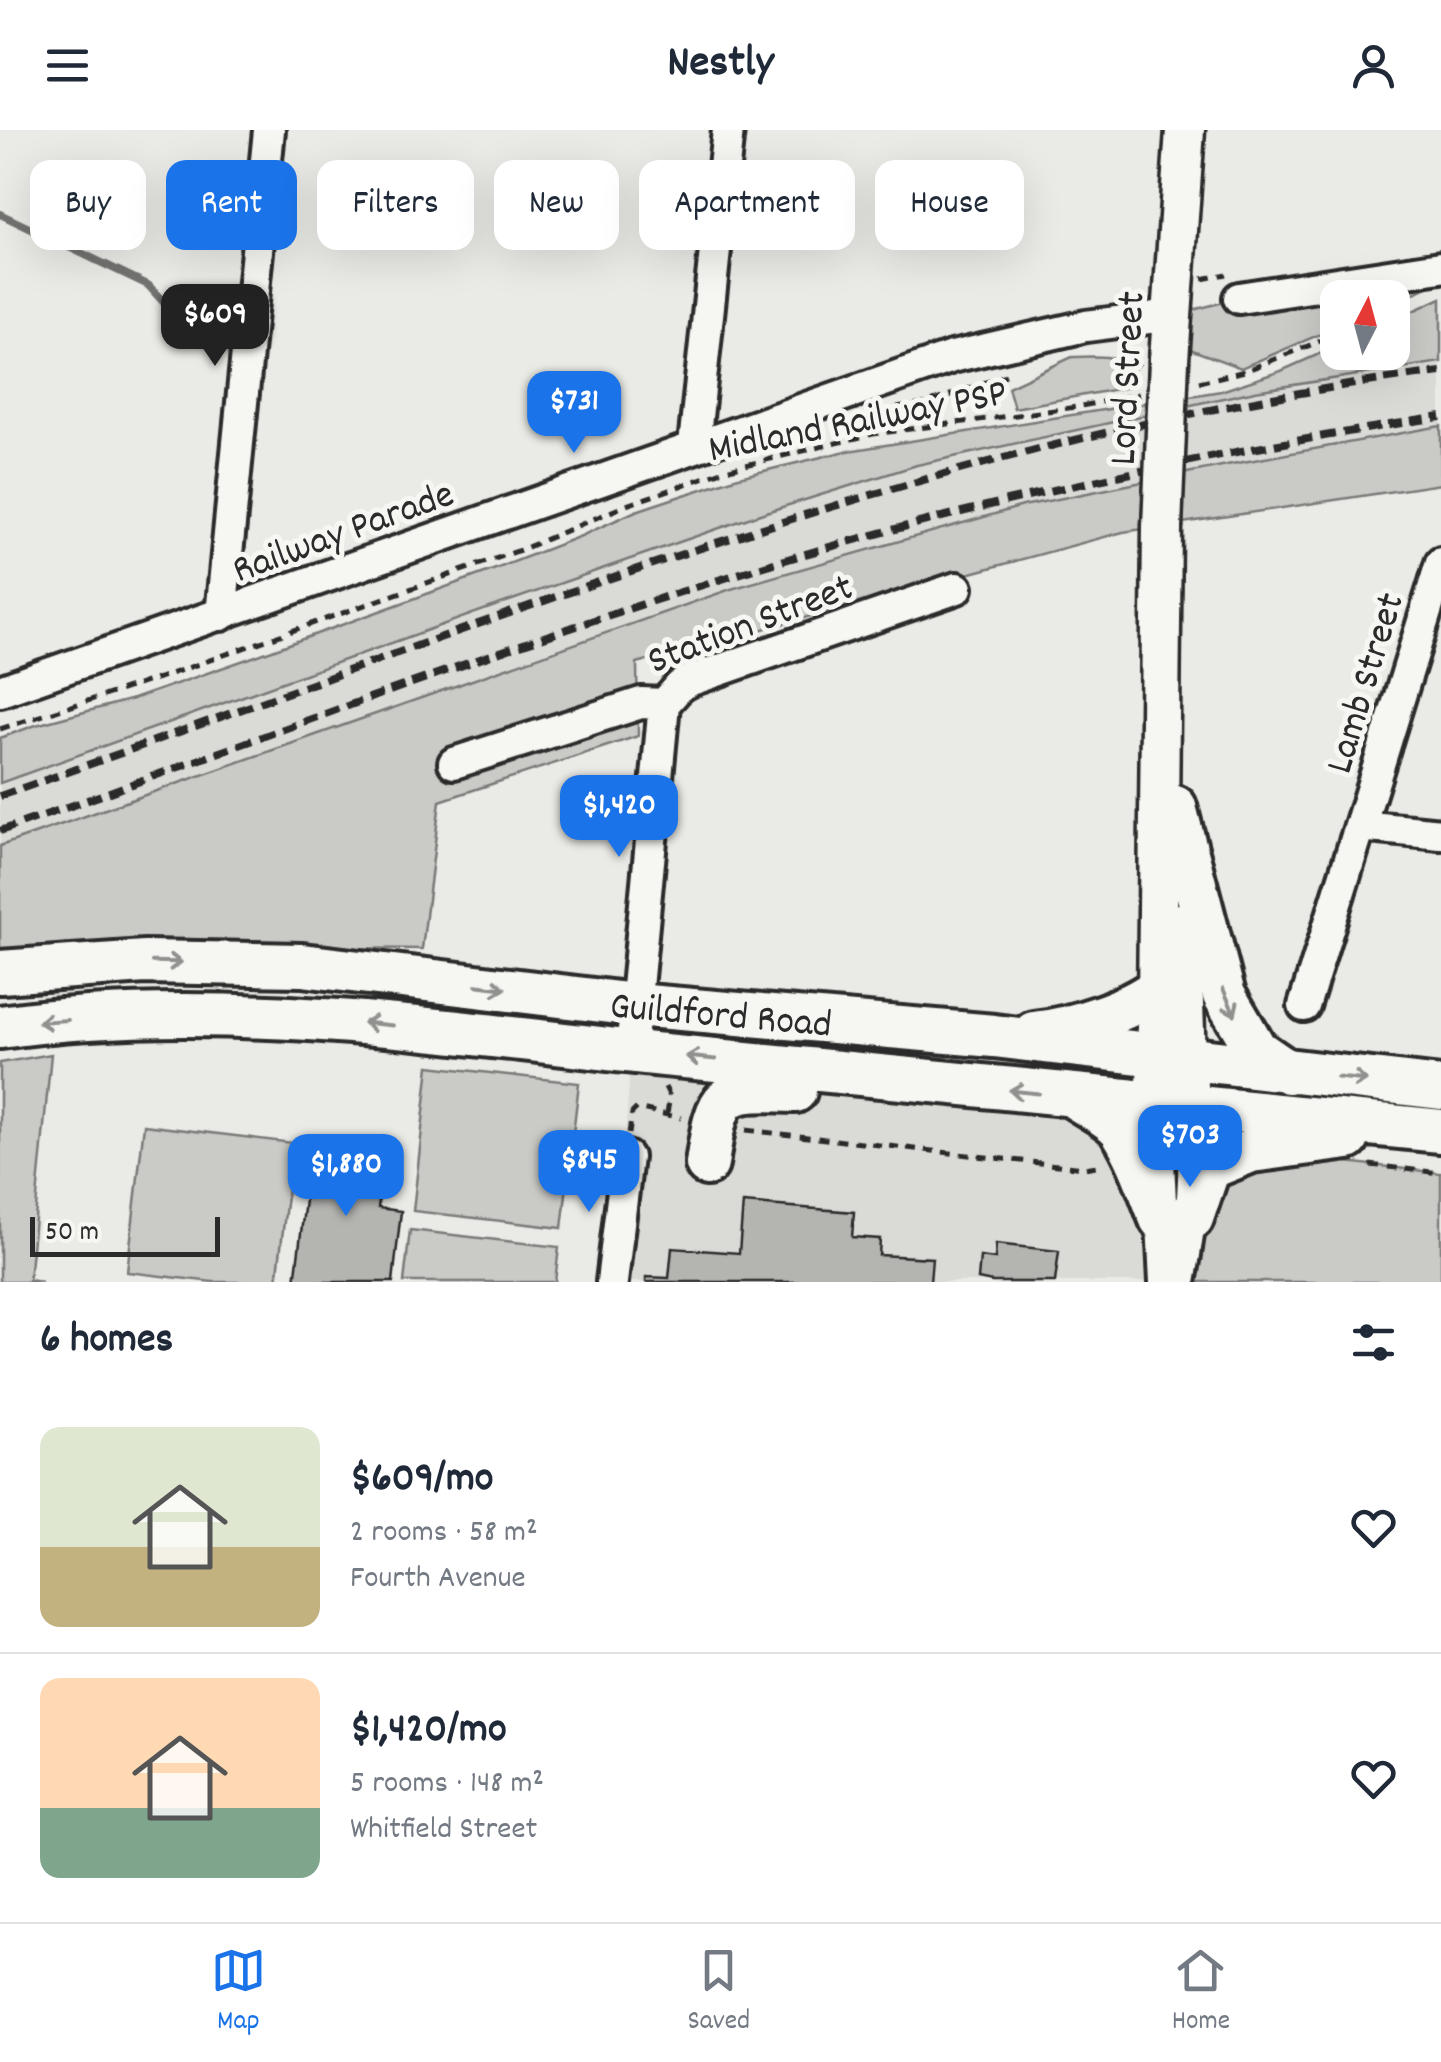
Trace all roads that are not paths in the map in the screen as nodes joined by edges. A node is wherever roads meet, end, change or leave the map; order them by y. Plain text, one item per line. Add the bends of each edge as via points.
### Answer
1 (268, 130) edge
2 (728, 130) edge
3 (1185, 130) edge
4 (1441, 267) edge
5 (1239, 298) dead end
6 (1172, 316) junction
7 (694, 445) junction
8 (1441, 563) edge
9 (958, 588) dead end
10 (221, 614) junction
11 (1163, 632) junction
12 (0, 691) edge
13 (664, 704) junction
14 (454, 764) dead end
15 (1175, 807) junction
16 (1360, 826) junction
17 (1441, 834) edge
18 (0, 972) edge
19 (1158, 988) junction
20 (635, 1005) junction
21 (1304, 1006) dead end
22 (0, 1027) edge
23 (994, 1036) junction
24 (631, 1051) junction
25 (1170, 1057) junction
26 (1288, 1072) junction
27 (925, 1081) junction
28 (1441, 1088) edge
29 (1076, 1097) junction
30 (1174, 1103) junction
31 (1391, 1126) junction
32 (1441, 1131) edge
33 (710, 1145) road end
34 (627, 1157) road end
35 (1177, 1219) junction
36 (612, 1282) edge
37 (1165, 1282) edge
38 (1180, 1282) edge

1 - 10 street
2 - 7 street
3 - 6 main road, Lord Street
4 - 5 street
6 - 7 street, Railway Parade via 1086,326 965,354
6 - 11 main road, Lord Street, bridge via 1164,371
7 - 10 street, Railway Parade
8 - 16 street, Lamb Street
9 - 13 street, Station Street via 691,680
10 - 12 street, Railway Parade
11 - 15 main road, Lord Street
11 - 19 main road, Lord Street
13 - 14 street, Station Street via 641,703
13 - 20 street
15 - 25 main road, Lord Street via 1187,1017
15 -> 26 highway via 1224,995 1256,1050
16 - 17 street, Lamb Street
16 - 21 street, Lamb Street
18 -> 20 highway, Guildford Road via 144,962 302,965
19 - 23 highway via 1145,999 1051,1031
19 - 25 main road, Lord Street
20 - 23 highway, Guildford Road
20 - 24 street
24 -> 22 highway, Guildford Road via 344,1020 180,1017
23 - 25 highway, Guildford Road
27 -> 24 highway, Guildford Road
25 - 26 highway, Guildford Road
25 - 30 main road, Lord Street
26 -> 28 highway, Guildford Road
29 -> 27 highway, Guildford Road
27 - 33 highway via 851,1093 740,1091 715,1111
29 - 30 highway, Guildford Road
29 - 35 highway via 1121,1129
30 - 31 highway, Guildford Road
30 - 35 street
31 - 32 highway, Guildford Road
31 - 35 highway via 1364,1137 1251,1150 1209,1168
34 - 36 street
35 - 37 street
35 - 38 street

